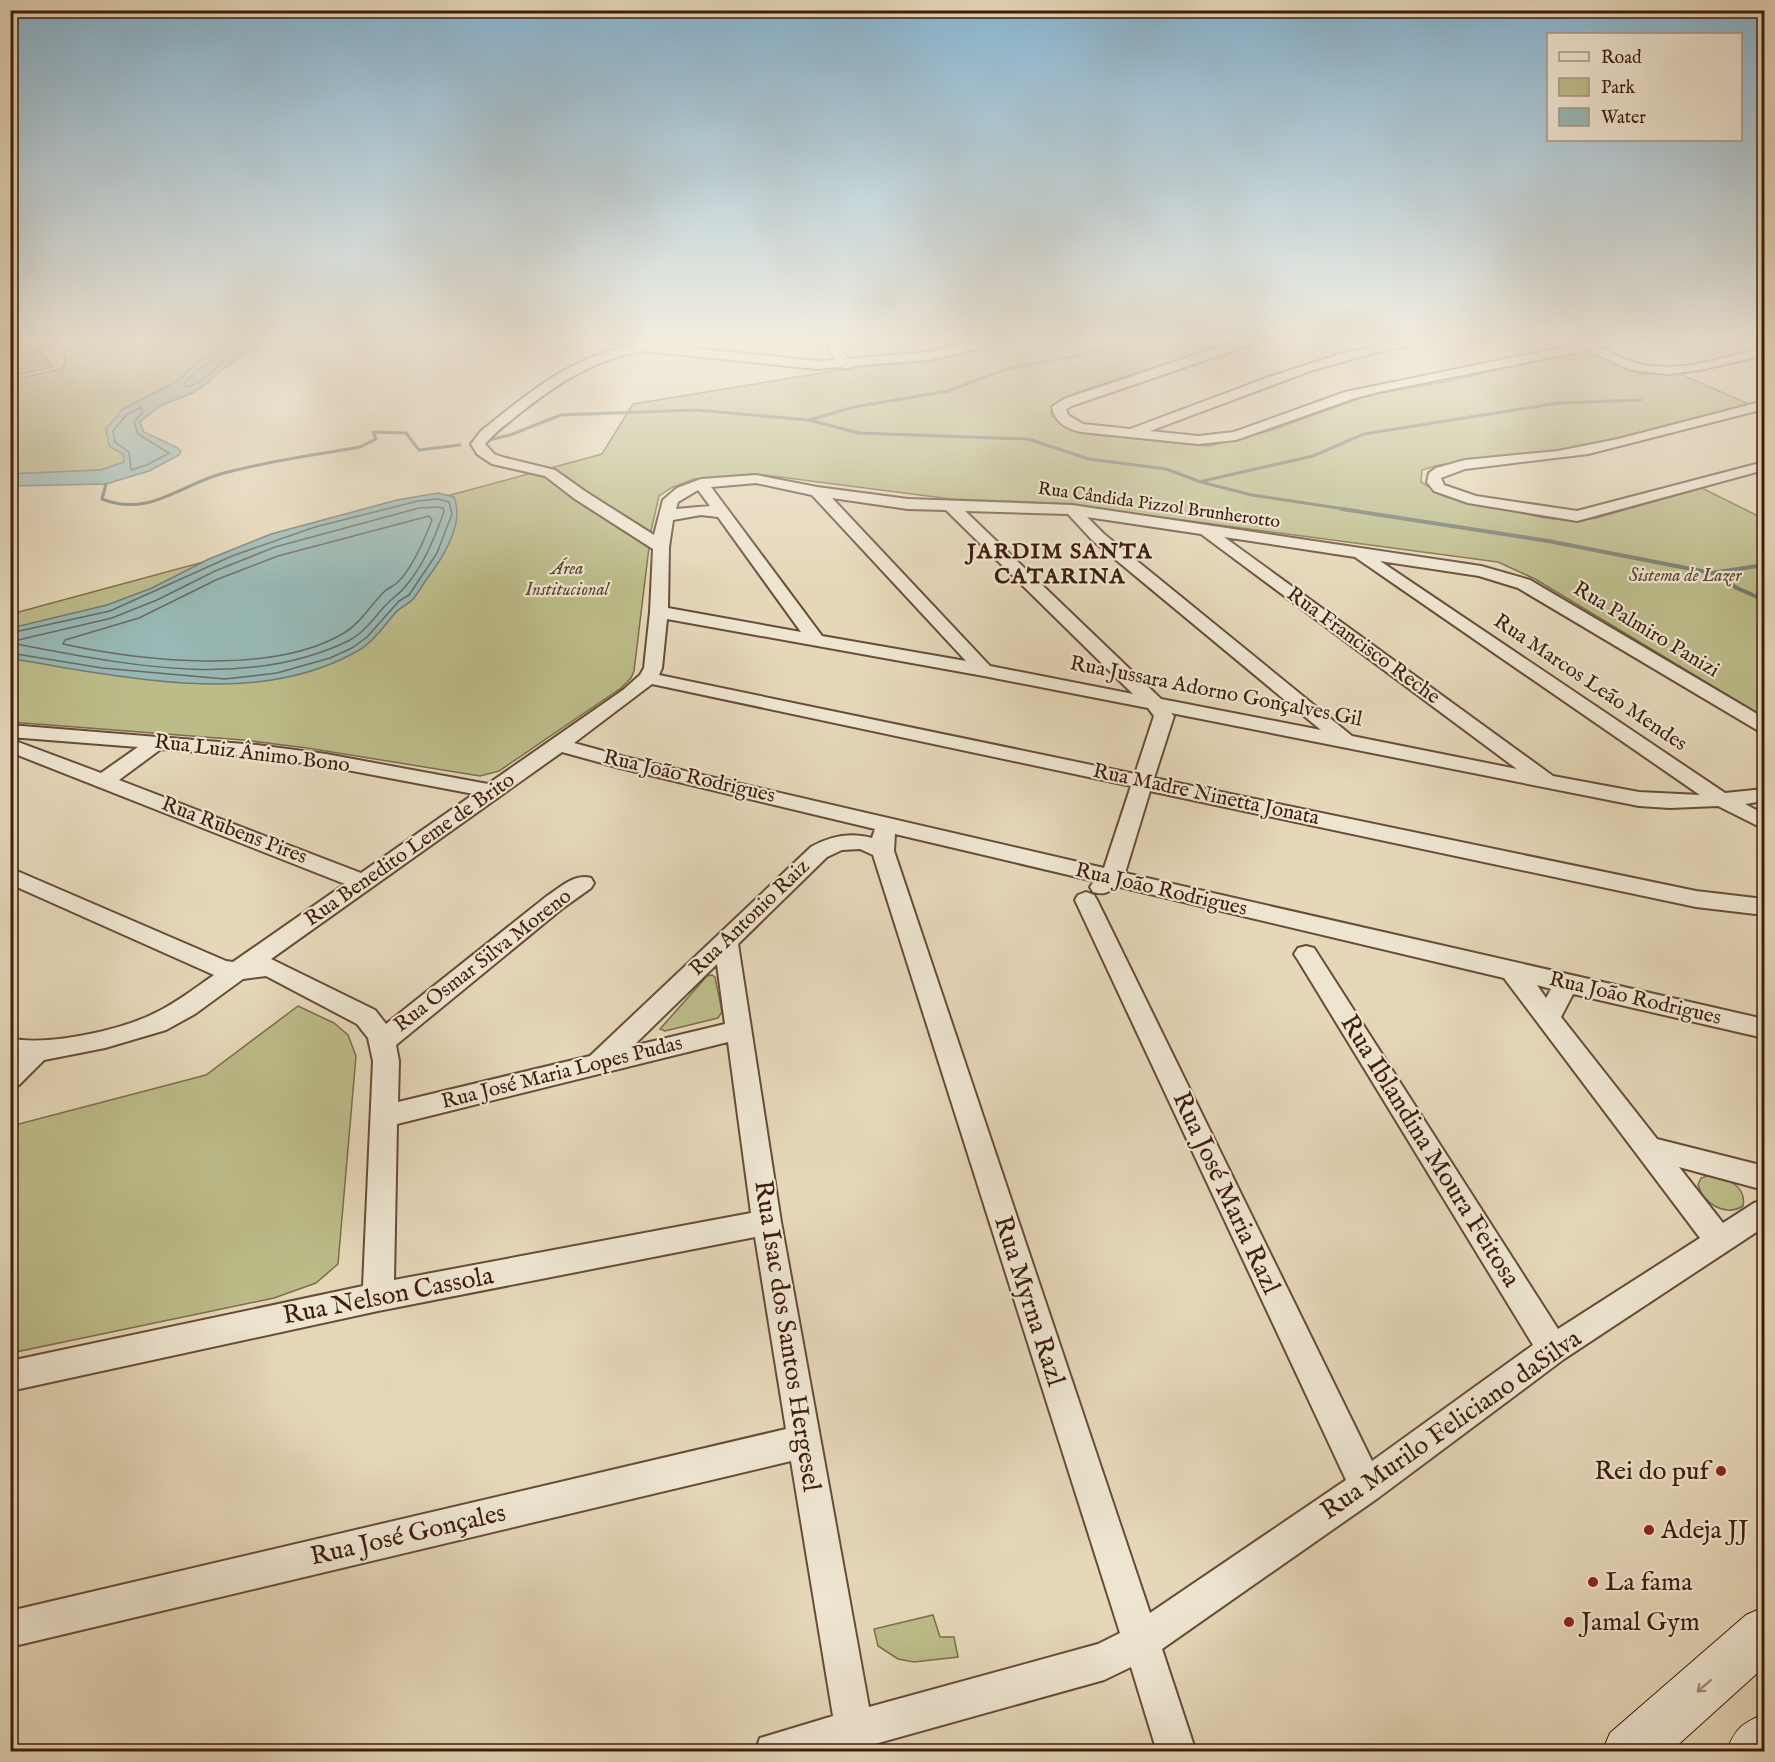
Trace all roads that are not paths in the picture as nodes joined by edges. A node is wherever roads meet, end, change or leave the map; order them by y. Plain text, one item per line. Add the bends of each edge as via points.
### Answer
1 (501, 422) edge
2 (1066, 422) edge
3 (1160, 422) edge
4 (1274, 422) edge
5 (1698, 422) edge
6 (1155, 424) junction
7 (1130, 434) junction
8 (1176, 438) junction
9 (1764, 466) edge
10 (701, 483) junction
11 (817, 492) junction
12 (864, 499) junction
13 (952, 507) junction
14 (1072, 510) junction
15 (723, 513) junction
16 (1108, 516) junction
17 (666, 517) junction
18 (844, 520) junction
19 (1205, 531) junction
20 (1098, 537) junction
21 (1244, 537) junction
22 (661, 547) junction
23 (1356, 553) joint
24 (1240, 555) junction
25 (1395, 567) junction
26 (795, 610) junction
27 (659, 612) junction
28 (766, 630) junction
29 (815, 639) junction
30 (955, 639) junction
31 (927, 660) junction
32 (984, 670) junction
33 (1121, 671) junction
34 (648, 678) junction
35 (1094, 693) junction
36 (1293, 698) junction
37 (1157, 706) junction
38 (1764, 726) edge
39 (1277, 729) junction
40 (10, 732) edge
41 (1487, 737) junction
42 (158, 742) junction
43 (1349, 743) junction
44 (37, 744) junction
45 (10, 745) edge
46 (560, 745) junction
47 (1468, 766) junction
48 (104, 781) junction
49 (1144, 782) junction
50 (1550, 782) junction
51 (491, 791) junction
52 (1764, 795) edge
53 (1722, 800) junction
54 (823, 814) junction
55 (1764, 822) edge
56 (890, 837) junction
57 (819, 852) junction
58 (1072, 869) junction
59 (10, 875) edge
60 (1112, 878) junction
61 (363, 882) junction
62 (583, 883) dead end
63 (1086, 900) junction
64 (1764, 906) edge
65 (1284, 919) junction
66 (1321, 927) junction
67 (726, 942) junction
68 (1306, 954) junction
69 (266, 960) junction
70 (239, 971) junction
71 (1513, 972) junction
72 (1566, 984) junction
73 (1548, 1018) junction
74 (1764, 1028) edge
75 (739, 1030) junction
76 (384, 1040) junction
77 (640, 1041) junction
78 (10, 1048) edge
79 (36, 1052) junction
80 (10, 1078) edge
81 (386, 1116) junction
82 (1648, 1148) junction
83 (1764, 1178) edge
84 (1764, 1212) edge
85 (767, 1222) junction
86 (1719, 1241) junction
87 (378, 1298) junction
88 (1553, 1349) junction
89 (10, 1376) edge
90 (805, 1442) junction
91 (1366, 1486) junction
92 (10, 1629) edge
93 (1759, 1641) edge
94 (1140, 1642) junction
95 (854, 1729) junction
96 (1764, 1741) edge
97 (774, 1752) edge
98 (1177, 1752) edge
99 (1629, 1752) edge
100 (1753, 1752) edge

1 - 22 street via 478,444 492,460 539,469 563,480 584,498
2 - 7 street
3 - 6 street
4 - 8 street via 1236,436
5 - 9 street via 1614,444 1448,468 1434,476 1434,482 1439,488 1473,500 1577,516
6 - 7 street
6 - 8 street
7 - 8 street
10 - 11 street, Rua Cândida Pizzol Brunherotto via 756,479
10 - 15 street
10 - 17 street via 671,500
11 - 12 street, Rua Cândida Pizzol Brunherotto
11 - 18 street
12 - 13 street, Rua Cândida Pizzol Brunherotto
12 - 18 street via 852,506
13 - 14 street, Rua Cândida Pizzol Brunherotto
13 - 33 street
14 - 16 street, Rua Cândida Pizzol Brunherotto
14 - 20 street
15 - 17 street via 695,510
15 - 26 street
16 - 19 street, Rua Cândida Pizzol Brunherotto
16 - 20 street
17 - 22 street
18 - 30 street
19 - 21 street, Rua Cândida Pizzol Brunherotto
19 - 24 street, Rua Francisco Reche
20 - 36 street
21 - 23 street, Rua Cândida Pizzol Brunherotto
21 - 24 street
22 - 27 street
23 - 25 street, Rua Marcos Leão Mendes
24 - 41 street, Rua Francisco Reche
25 - 38 street, Rua Palmiro Panizi via 1481,571 1524,584
25 - 53 street, Rua Marcos Leão Mendes
26 - 28 street via 786,620
26 - 29 street
27 - 28 street, Rua Jussara Adorno Gonçalves Gil
27 - 34 street via 653,668
28 - 29 street, Rua Jussara Adorno Gonçalves Gil
29 - 31 street, Rua Jussara Adorno Gonçalves Gil
30 - 31 street via 948,652
30 - 32 street
31 - 32 street, Rua Jussara Adorno Gonçalves Gil
32 - 35 street, Rua Jussara Adorno Gonçalves Gil
33 - 35 street via 1115,686
33 - 37 street
34 - 46 street, Rua Benedito Leme de Brito
34 - 49 street, Rua Madre Ninetta Jonata
35 - 37 street, Rua Jussara Adorno Gonçalves Gil
36 - 39 street via 1299,709 1297,718
36 - 43 street
37 - 39 street, Rua Jussara Adorno Gonçalves Gil
37 - 49 street via 1164,716
39 - 43 street, Rua Jussara Adorno Gonçalves Gil
40 - 44 street, Rua Luiz Ânimo Bono
41 - 47 street via 1491,748 1482,761
41 - 50 street, Rua Francisco Reche
42 - 44 street, Rua Luiz Ânimo Bono
42 - 48 street
42 - 51 street, Rua Luiz Ânimo Bono via 326,760
43 - 47 street, Rua Jussara Adorno Gonçalves Gil
44 - 45 street, Rua Rubens Pires
44 - 48 street, Rua Rubens Pires
46 - 51 street, Rua Benedito Leme de Brito
46 - 54 street, Rua João Rodrigues
47 - 50 street, Rua Jussara Adorno Gonçalves Gil
48 - 61 street, Rua Rubens Pires
49 - 60 street
49 - 64 street, Rua Madre Ninetta Jonata via 1696,899
50 - 53 street, Rua Jussara Adorno Gonçalves Gil via 1664,803
51 - 61 street, Rua Benedito Leme de Brito
52 - 53 street, Rua Jussara Adorno Gonçalves Gil
53 - 55 street, Rua Marcos Leão Mendes
54 - 56 street, Rua João Rodrigues
54 - 56 street
54 - 57 street
56 - 57 street, Rua Antonio Raiz
56 - 58 street, Rua João Rodrigues
56 - 94 street, Rua Myrna Razl
57 - 67 street, Rua Antonio Raiz
58 - 60 street, Rua João Rodrigues
58 - 63 street, Rua José Maria Razl
59 - 70 street via 222,969
60 - 63 street
60 - 65 street, Rua João Rodrigues
61 - 69 street, Rua Benedito Leme de Brito
62 - 76 street, Rua Osmar Silva Moreno
63 - 91 street, Rua José Maria Razl
65 - 66 street, Rua João Rodrigues
65 - 68 street, Rua Iblandina Moura Feitosa
66 - 68 street
66 - 71 street, Rua João Rodrigues
67 - 75 street, Rua Isac dos Santos Hergesel
67 - 77 street, Rua Antonio Raiz
68 - 88 street, Rua Iblandina Moura Feitosa
69 - 70 street
69 - 76 street via 366,1017
70 - 79 street via 159,1022
71 - 72 street, Rua João Rodrigues
71 - 73 street
72 - 73 street
72 - 74 street, Rua João Rodrigues
73 - 82 street
75 - 77 street, Rua José Maria Lopes Pudas
75 - 85 street, Rua Isac dos Santos Hergesel
76 - 81 street
77 - 81 street, Rua José Maria Lopes Pudas via 599,1063
78 - 79 street
79 - 80 street
81 - 87 street
82 - 83 street
82 - 86 street
84 - 86 street, Rua Murilo Feliciano daSilva
85 - 87 street, Rua Nelson Cassola
85 - 90 street, Rua Isac dos Santos Hergesel
86 - 88 street, Rua Murilo Feliciano daSilva
87 - 89 street, Rua Nelson Cassola
88 - 91 street, Rua Murilo Feliciano daSilva
90 - 92 street, Rua José Gonçales
90 - 95 street, Rua Isac dos Santos Hergesel
91 - 94 street, Rua Murilo Feliciano daSilva
93 -> 99 main road
94 - 95 street, Rua Murilo Feliciano daSilva via 1104,1661
94 - 98 street, Rua Myrna Razl
95 - 97 street, Rua Murilo Feliciano daSilva
96 - 100 main road

